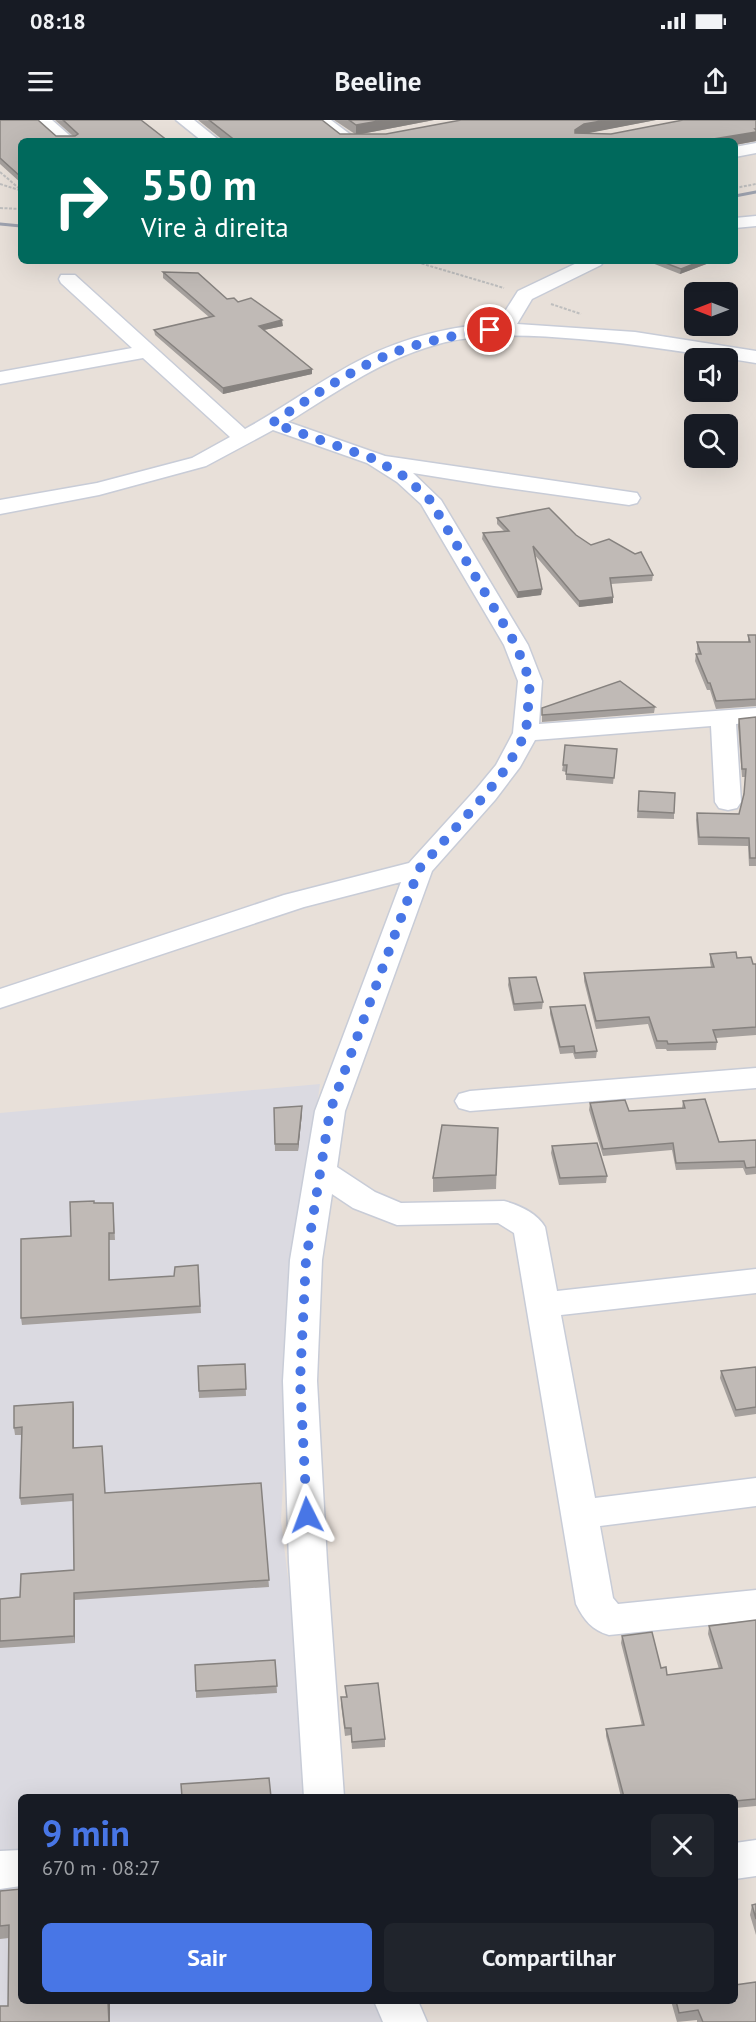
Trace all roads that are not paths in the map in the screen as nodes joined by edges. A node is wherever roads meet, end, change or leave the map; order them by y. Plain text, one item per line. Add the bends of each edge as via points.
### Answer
1 (42, 120) edge
2 (184, 120) edge
3 (320, 120) edge
4 (64, 138) edge
5 (208, 138) edge
6 (347, 138) edge
7 (756, 148) edge
8 (738, 151) edge
9 (756, 221) edge
10 (738, 223) edge
11 (589, 264) edge
12 (68, 279) dead end
13 (503, 330) junction
14 (148, 351) junction
15 (756, 357) edge
16 (85, 363) junction
17 (0, 378) edge
18 (0, 386) edge
19 (272, 423) junction
20 (243, 438) junction
21 (374, 459) junction
22 (629, 498) dead end
23 (0, 507) edge
24 (756, 715) edge
25 (723, 718) junction
26 (526, 733) junction
27 (728, 802) dead end
28 (419, 869) junction
29 (0, 999) edge
30 (756, 1078) edge
31 (470, 1101) dead end
32 (320, 1171) junction
33 (756, 1281) edge
34 (542, 1305) junction
35 (756, 1492) edge
36 (579, 1514) junction
37 (756, 1605) edge
38 (324, 1794) edge
39 (756, 1858) edge
40 (738, 1861) edge
41 (18, 1868) edge
42 (0, 1870) edge
43 (397, 2004) edge
44 (405, 2022) edge

1 - 4 street
2 - 5 street
3 - 6 street
7 - 8 street
9 - 10 street
11 - 13 street via 525,295
12 - 14 street
13 - 15 street via 620,336
13 - 19 street via 445,337 371,362
14 - 16 street
14 - 20 street
16 - 17 street
16 - 18 street via 86,373 67,384 24,390
19 - 20 street
19 - 21 street
20 - 23 street via 199,462 153,476
21 - 22 street
21 - 26 street via 405,477 430,500 516,645 530,681
24 - 25 street
25 - 26 street
25 - 27 street
26 - 28 street via 486,794
28 - 29 street via 294,901
28 - 32 street via 330,1111
30 - 31 street
32 - 34 street via 364,1200 397,1214 504,1212 529,1227
32 - 38 street via 306,1260 300,1381
33 - 34 street
34 - 36 street
35 - 36 street
36 - 37 street via 595,1604 609,1620
39 - 40 street
41 - 42 street
43 - 44 street

